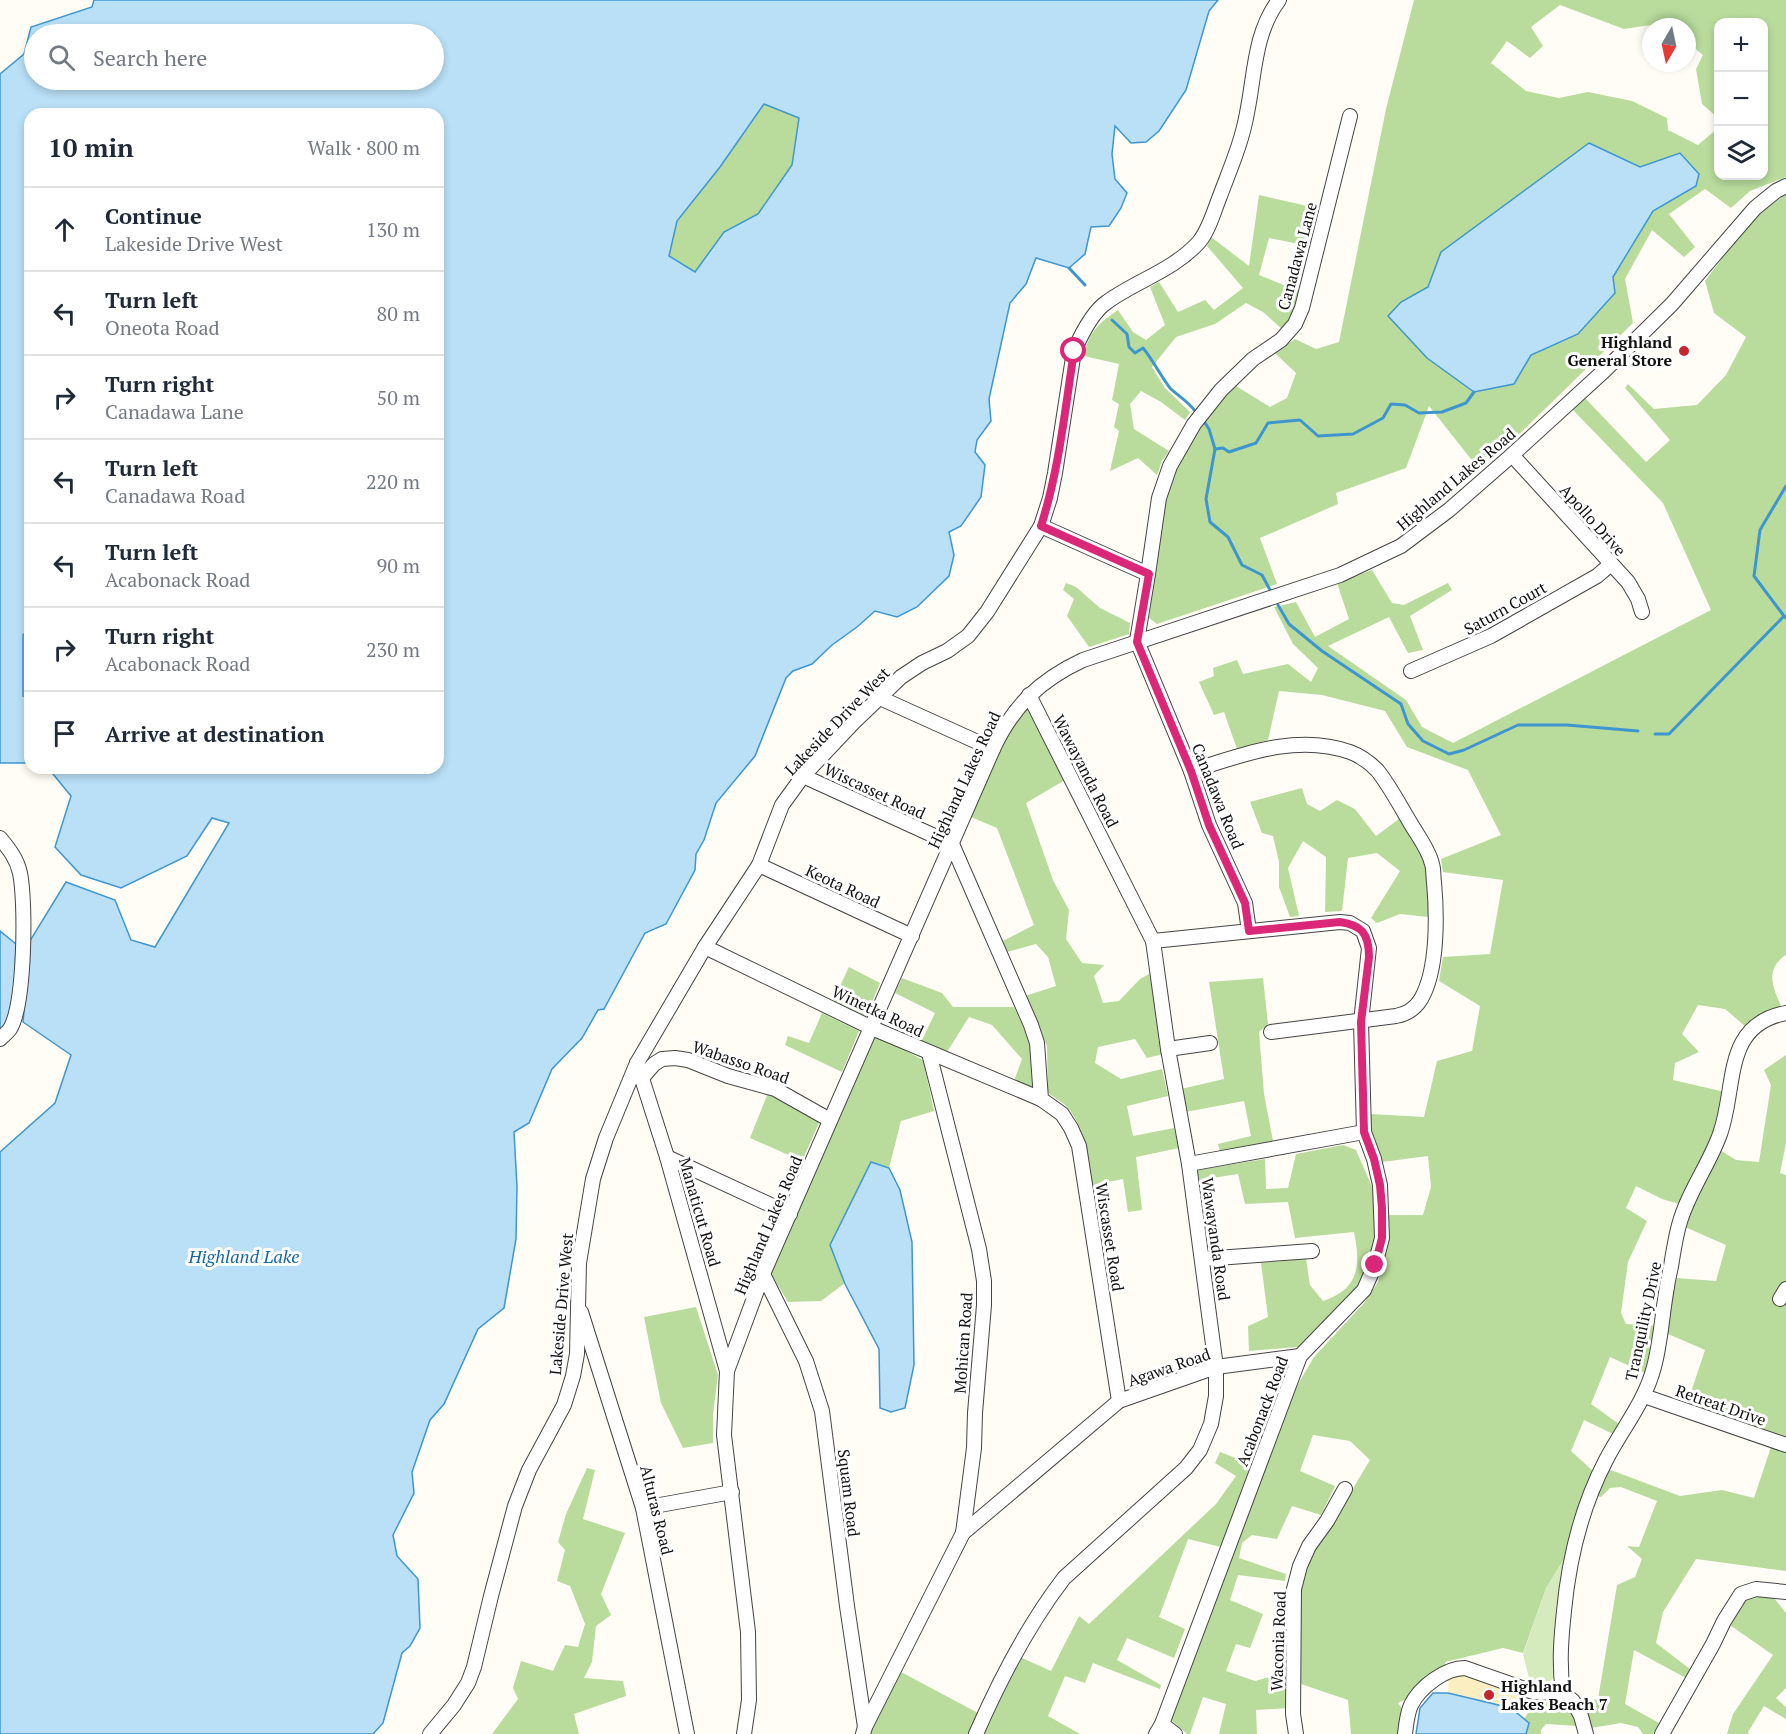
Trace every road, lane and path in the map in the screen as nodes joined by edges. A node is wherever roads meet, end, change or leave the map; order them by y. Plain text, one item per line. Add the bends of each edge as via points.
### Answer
1 (1280, 0) edge
2 (1350, 116) dead end
3 (1786, 186) edge
4 (1512, 455) junction
5 (1041, 526) junction
6 (1611, 564) junction
7 (1149, 574) junction
8 (1642, 612) dead end
9 (1137, 642) junction
10 (1411, 672) dead end
11 (1029, 695) junction
12 (880, 698) junction
13 (993, 749) junction
14 (1191, 771) junction
15 (803, 776) junction
16 (0, 837) edge
17 (951, 844) junction
18 (759, 865) junction
19 (1249, 931) junction
20 (912, 936) junction
21 (1153, 941) junction
22 (705, 947) junction
23 (1786, 1013) edge
24 (1361, 1022) junction
25 (872, 1028) junction
26 (1271, 1032) dead end
27 (0, 1039) edge
28 (1210, 1043) dead end
29 (1168, 1049) junction
30 (929, 1053) junction
31 (637, 1063) junction
32 (642, 1078) junction
33 (1041, 1099) junction
34 (830, 1120) junction
35 (1364, 1132) junction
36 (667, 1157) junction
37 (1190, 1164) junction
38 (790, 1214) junction
39 (1312, 1251) dead end
40 (1203, 1259) junction
41 (763, 1275) junction
42 (577, 1298) junction
43 (1300, 1356) junction
44 (1216, 1367) junction
45 (727, 1371) junction
46 (1644, 1396) junction
47 (1119, 1401) junction
48 (1786, 1445) edge
49 (1345, 1489) dead end
50 (732, 1492) junction
51 (643, 1508) junction
52 (963, 1533) junction
53 (1786, 1592) edge
54 (1563, 1693) junction
55 (1159, 1729) edge
56 (864, 1731) edge
57 (430, 1734) edge
58 (687, 1734) edge
59 (744, 1734) edge
60 (976, 1734) edge
61 (1175, 1734) edge
62 (1296, 1734) edge
63 (1405, 1734) edge
64 (1586, 1734) edge
65 (1662, 1734) edge

1 - 5 street, Lakeside Drive West via 1261,36 1241,139 1199,241 1177,260 1105,303 1080,336 1074,351 1050,498
2 - 7 street, Canadawa Lane via 1295,324 1281,340 1253,358 1194,424 1170,466 1159,498
3 - 4 street, Highland Lakes Road via 1755,208 1672,304
4 - 6 street, Apollo Drive
4 - 9 street, Highland Lakes Road via 1439,518 1381,557 1340,575
5 - 7 street
5 - 12 street, Lakeside Drive West via 969,636 901,677
6 - 8 street, Apollo Drive via 1634,591
6 - 10 street, Saturn Court via 1597,576 1491,636
7 - 9 street, Canadawa Lane
9 - 11 street, Highland Lakes Road via 1066,668
9 - 14 street, Canadawa Road
11 - 13 street, Highland Lakes Road via 1014,712
11 - 21 street, Wawayanda Road
12 - 13 street
12 - 15 street, Lakeside Drive West
13 - 17 street, Highland Lakes Road
14 - 19 street, Canadawa Road via 1209,825 1245,903
14 - 24 street via 1278,746 1304,744 1329,747 1365,759 1386,783 1432,864 1435,939 1428,981 1417,1005 1404,1014
15 - 17 street, Wiscasset Road
15 - 18 street, Lakeside Drive West via 782,805
16 - 27 street via 15,857 20,873 24,930 16,1010 10,1029
17 - 20 street, Highland Lakes Road
17 - 33 street via 1031,1025 1037,1043
18 - 20 street, Keota Road
18 - 22 street, Lakeside Drive West
19 - 21 street, Acabonack Road
19 - 24 street, Acabonack Road via 1340,922 1363,931 1369,957
20 - 25 street, Highland Lakes Road
21 - 29 street, Wawayanda Road
22 - 25 street, Winetka Road
22 - 31 street, Lakeside Drive West
23 - 46 street, Tranquility Drive via 1762,1022 1741,1043 1720,1134 1679,1224 1654,1368
24 - 26 street
24 - 35 street, Acabonack Road
25 - 30 street, Winetka Road
25 - 34 street, Highland Lakes Road
28 - 29 street
29 - 37 street, Wawayanda Road
30 - 33 street, Winetka Road
30 - 52 street, Mohican Road via 984,1281 974,1448
31 - 32 street, Manaticut Road
31 - 42 street, Lakeside Drive West via 593,1179
32 - 34 street, Wabasso Road via 662,1059 688,1060 775,1089
32 - 36 street, Manaticut Road
33 - 47 street, Wiscasset Road via 1062,1114 1079,1146
34 - 38 street, Highland Lakes Road
35 - 37 street
35 - 43 street, Acabonack Road via 1374,1159 1382,1208 1382,1238 1375,1265 1364,1290
36 - 38 street
36 - 45 street, Manaticut Road
37 - 40 street, Wawayanda Road
38 - 41 street, Highland Lakes Road
39 - 40 street
40 - 44 street, Wawayanda Road
41 - 45 street, Highland Lakes Road
41 - 56 street, Squam Road via 806,1361 822,1412
42 - 51 street, Alturas Road
42 - 57 street, Lakeside Drive West via 577,1354 564,1405 529,1470 515,1506 468,1683
43 - 44 street, Agawa Road
43 - 55 street, Acabonack Road
44 - 47 street, Agawa Road
44 - 60 street, Wawayanda Road via 1211,1424 1200,1450 1186,1468 1064,1578 1035,1618
45 - 50 street, Highland Lakes Road via 724,1435
46 - 48 street, Retreat Drive
46 - 54 street, Tranquility Drive via 1597,1479 1571,1554 1561,1637
47 - 52 street
49 - 62 street, Waconia Road via 1309,1546 1294,1588
50 - 51 street
50 - 59 street, Highland Lakes Road via 748,1632 749,1700
51 - 58 street, Alturas Road
52 - 56 street
53 - 65 street via 1756,1589 1741,1594
54 - 63 street via 1533,1692 1457,1668 1425,1687 1411,1705
54 - 64 street via 1573,1701
55 - 61 street

